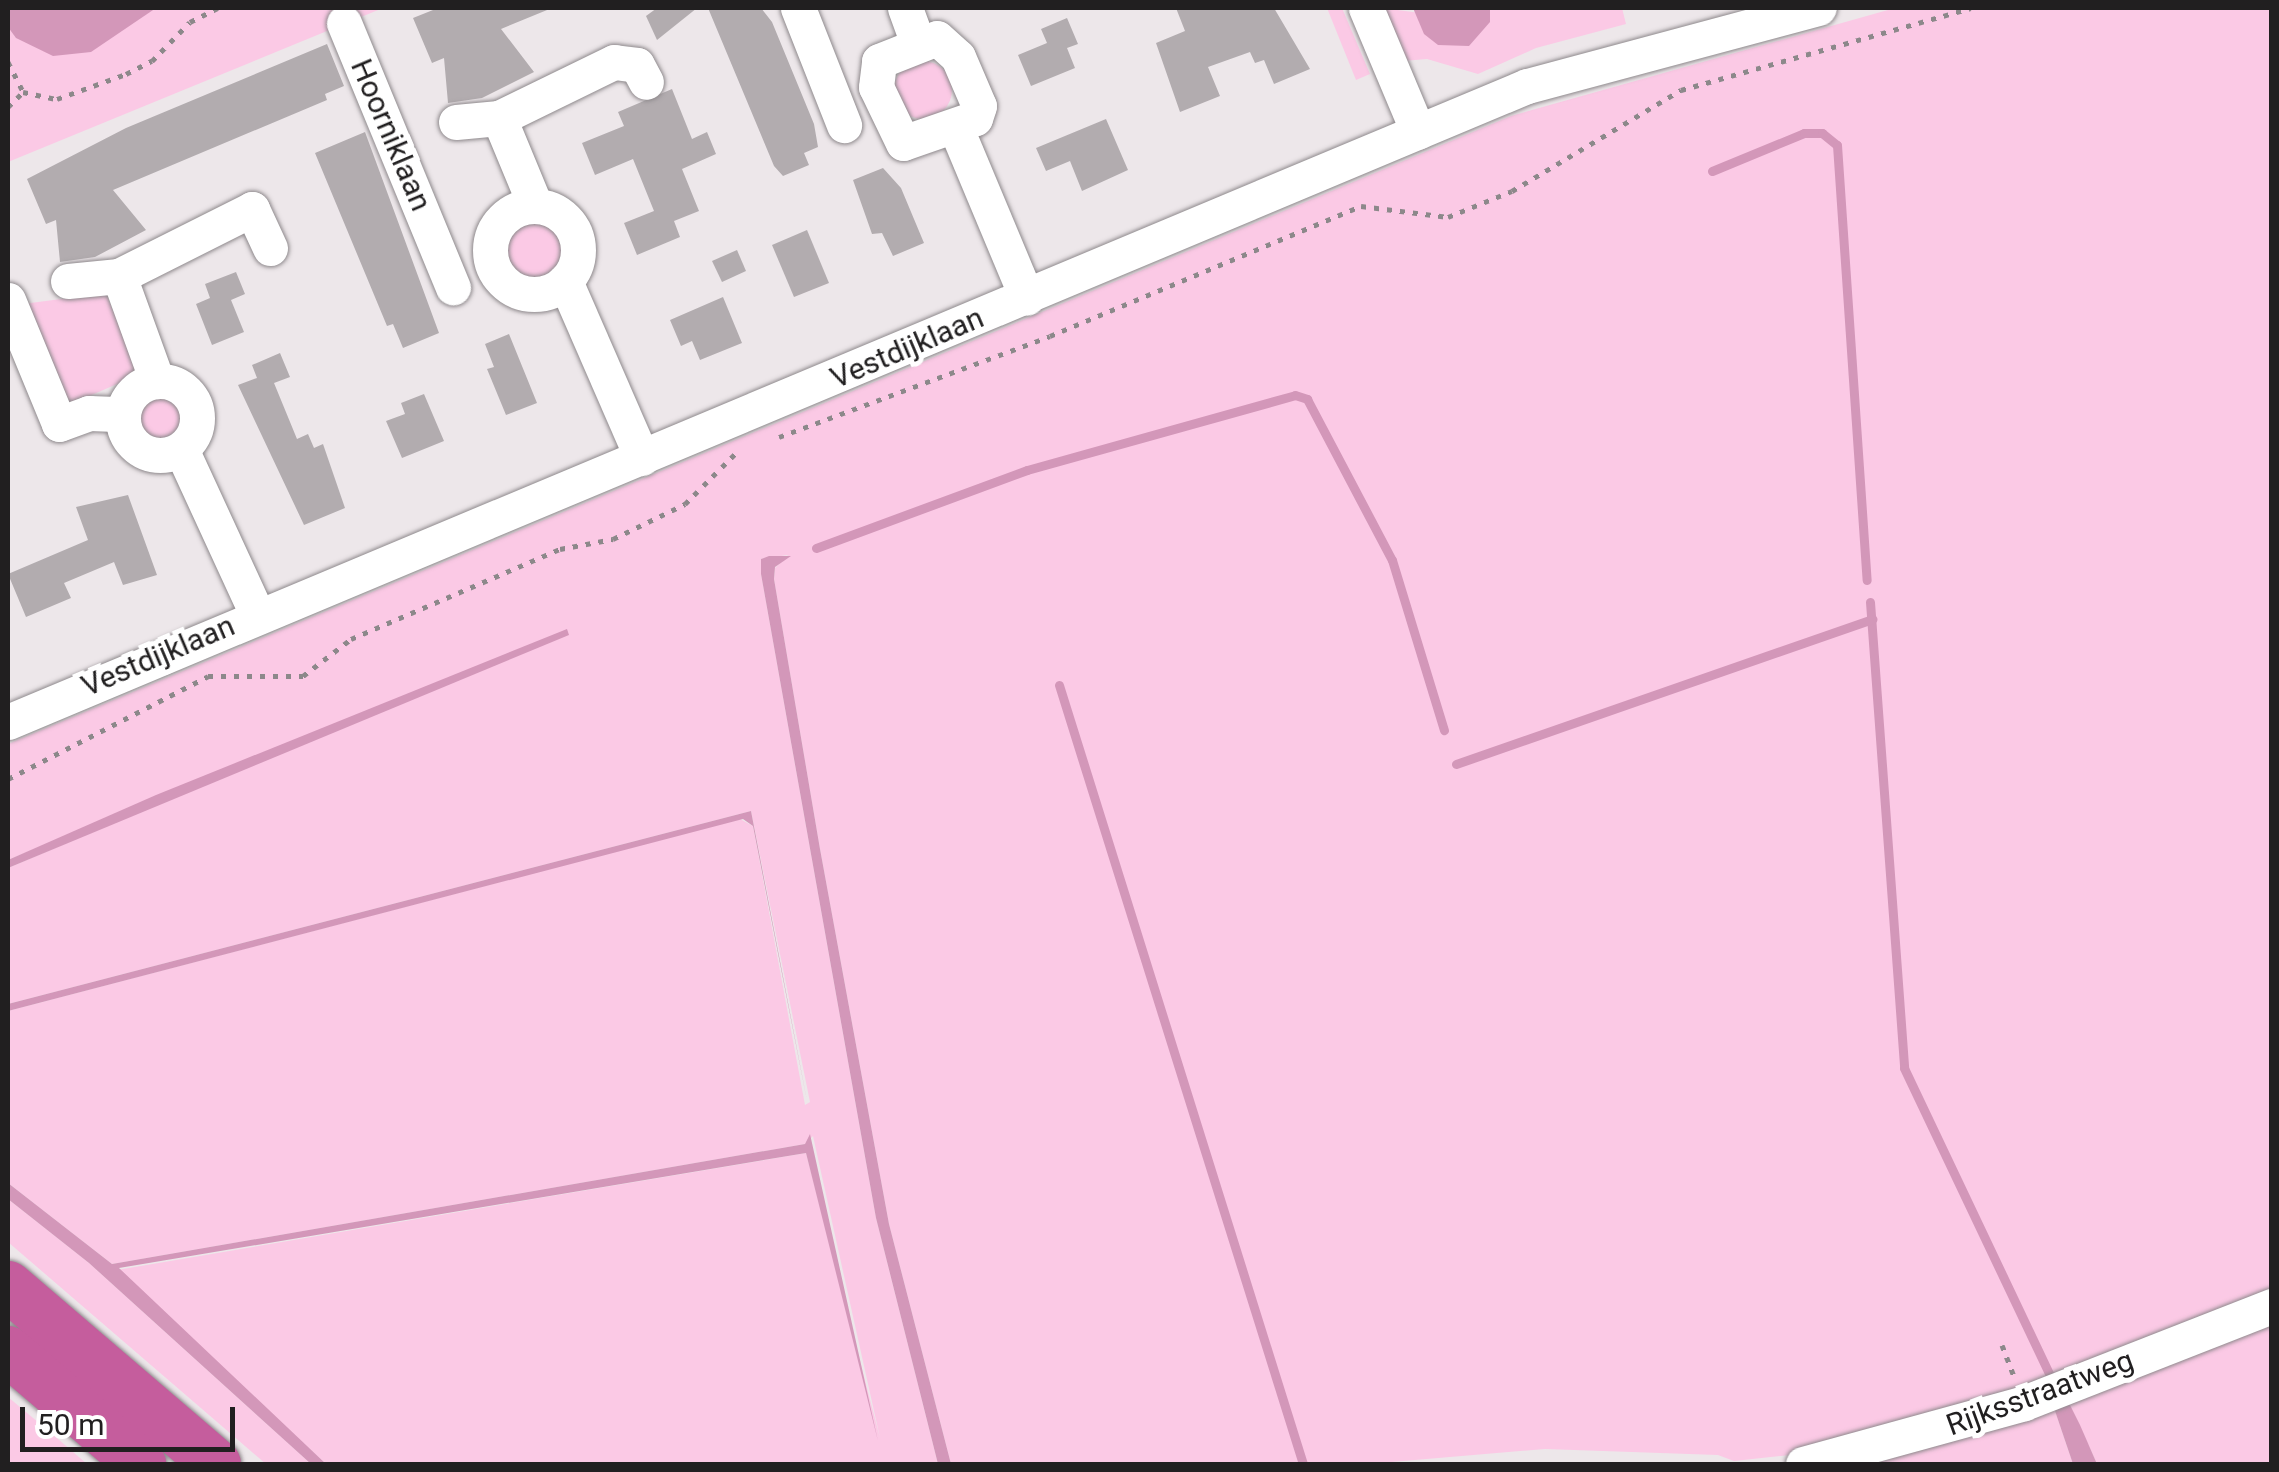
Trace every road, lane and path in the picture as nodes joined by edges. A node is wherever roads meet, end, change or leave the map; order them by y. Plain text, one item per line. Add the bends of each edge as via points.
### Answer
1 (218, 8) edge
2 (798, 8) edge
3 (905, 8) edge
4 (1366, 8) edge
5 (1818, 8) edge
6 (1971, 8) edge
7 (344, 23) dead end
8 (918, 44) junction
9 (8, 62) edge
10 (874, 78) junction
11 (646, 82) dead end
12 (830, 90) junction
13 (23, 92) junction
14 (8, 107) edge
15 (499, 118) junction
16 (456, 122) dead end
17 (844, 125) dead end
18 (955, 126) junction
19 (1418, 132) junction
20 (536, 205) junction
21 (492, 234) junction
22 (438, 246) junction
23 (270, 248) dead end
24 (119, 276) junction
25 (68, 281) dead end
26 (565, 281) junction
27 (453, 287) dead end
28 (1027, 298) junction
29 (8, 300) edge
30 (158, 382) junction
31 (123, 414) junction
32 (769, 440) dead end
33 (752, 447) dead end
34 (181, 449) junction
35 (642, 458) junction
36 (257, 614) junction
37 (8, 722) edge
38 (8, 780) edge
39 (8, 1286) edge
40 (2272, 1306) edge
41 (8, 1351) edge
42 (141, 1464) edge
43 (216, 1464) edge
44 (1803, 1464) edge

1 - 13 path via 190,22 152,62 126,74 56,99
2 - 12 street
3 - 8 street
4 - 19 street
5 - 19 street, Vestdijklaan via 1527,86
6 - 32 path via 1681,90 1512,192 1448,217 1360,206 1050,336
7 - 22 street, Hoorniklaan
8 - 10 street via 879,62
8 - 18 street via 937,38 958,57 979,106 975,118
9 - 13 path
10 - 12 street
10 - 18 street via 903,143
11 - 15 street via 637,65 614,62
12 - 17 street
13 - 14 path
15 - 16 street
15 - 20 street
18 - 28 street
19 - 28 street, Vestdijklaan
20 - 21 street, Hoorniklaan via 509,213
20 - 26 street via 552,209 575,234 575,267
21 - 22 street, Hoorniklaan
21 - 26 street via 494,268 518,291 551,290
22 - 27 street, Hoorniklaan
23 - 24 street via 252,209
24 - 25 street
24 - 30 street
26 - 35 street
28 - 35 street, Vestdijklaan
29 - 31 street via 59,424 89,412
30 - 31 street via 134,392
30 - 34 street via 187,392 195,406 197,422
31 - 34 street via 124,428 141,450 154,455
33 - 38 path via 735,454 685,504 613,539 560,549 351,638 304,676 208,676
34 - 36 street
35 - 36 street, Vestdijklaan
36 - 37 street, Vestdijklaan
39 - 43 highway
40 - 44 street, Rijksstraatweg via 2024,1403
41 - 42 highway

